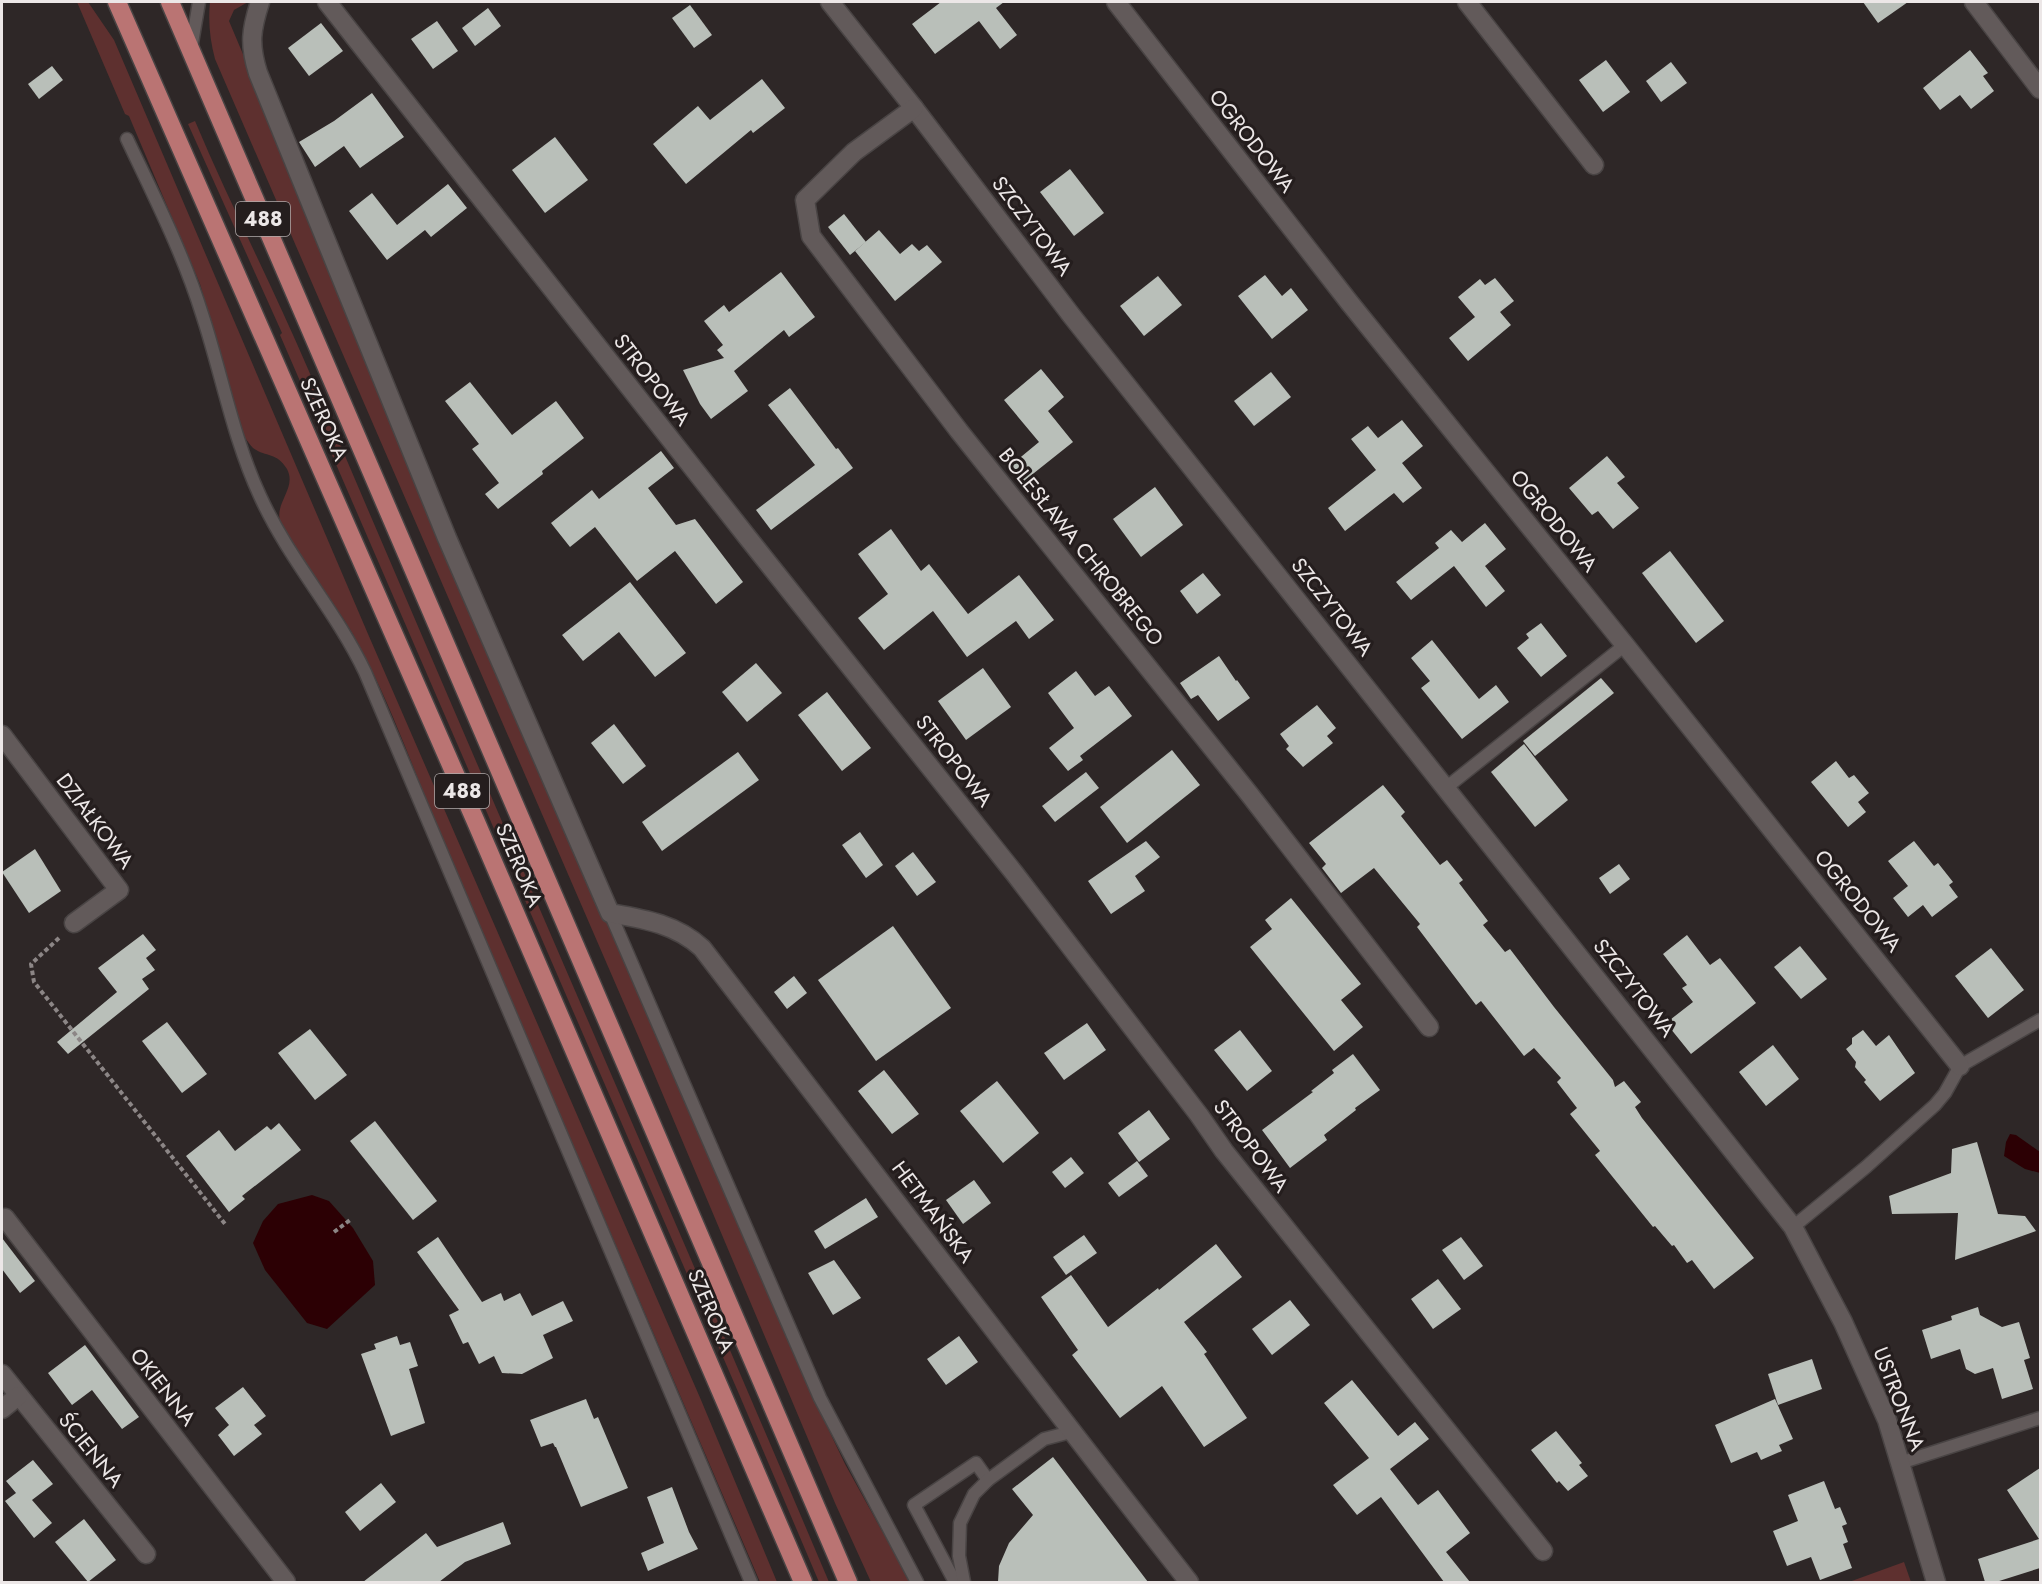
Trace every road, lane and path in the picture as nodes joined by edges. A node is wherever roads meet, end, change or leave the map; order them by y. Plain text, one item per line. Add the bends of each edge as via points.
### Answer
1 (117, 2) edge
2 (170, 2) edge
3 (199, 2) edge
4 (260, 2) edge
5 (327, 2) edge
6 (830, 2) edge
7 (1116, 2) edge
8 (1467, 2) edge
9 (1974, 2) edge
10 (191, 50) junction
11 (2040, 89) edge
12 (914, 108) junction
13 (127, 139) dead end
14 (1594, 165) dead end
15 (1625, 645) junction
16 (2, 735) edge
17 (1447, 787) junction
18 (610, 913) junction
19 (74, 923) joint
20 (2040, 1020) edge
21 (1429, 1027) dead end
22 (1960, 1066) junction
23 (5, 1218) dead end
24 (350, 1220) dead end
25 (225, 1224) dead end
26 (334, 1232) dead end
27 (1797, 1234) junction
28 (2, 1374) edge
29 (18, 1396) junction
30 (2, 1409) edge
31 (2040, 1418) edge
32 (1071, 1432) junction
33 (1900, 1463) junction
34 (988, 1480) junction
35 (1543, 1551) dead end
36 (146, 1554) dead end
37 (286, 1582) edge
38 (752, 1582) edge
39 (802, 1582) edge
40 (848, 1582) edge
41 (917, 1582) edge
42 (955, 1582) edge
43 (964, 1582) edge
44 (1189, 1582) edge
45 (1936, 1582) edge

1 - 39 main road, SZEROKA / 488 via 476,822
2 - 10 main road, SZEROKA / 488
3 - 10 lane
4 - 18 street via 251,43 258,73 447,538
5 - 35 street, STROPOWA via 1015,874 1224,1151
6 - 12 street, SZCZYTOWA
7 - 15 street, OGRODOWA via 1349,302
8 - 14 street
9 - 11 street
10 - 40 main road, SZEROKA / 488
12 - 17 street, SZCZYTOWA via 1071,315
12 - 21 street, BOLESŁAWA CHROBREGO via 854,152 805,200 811,236 959,431 1250,795
13 - 38 lane via 183,257 237,435 260,496 293,558 336,618 365,672
15 - 17 lane
15 - 22 street, OGRODOWA
16 - 19 street, DZIAŁKOWA via 119,890
17 - 27 street, SZCZYTOWA
18 - 32 street, HETMAŃSKA via 681,932 702,948
18 - 41 lane via 820,1398
19 - 25 path via 31,964 34,982
20 - 22 lane
22 - 27 lane via 1935,1105
23 - 37 street, OKIENNA
24 - 26 path
27 - 33 street, USTRONNA via 1843,1322 1887,1420
28 - 29 street, ŚCIENNA
29 - 30 street
29 - 36 street, ŚCIENNA
31 - 33 lane
32 - 34 lane via 1044,1439
32 - 44 street, HETMAŃSKA
33 - 45 street, USTRONNA
34 - 42 lane via 976,1462 914,1504
34 - 43 lane via 974,1494 960,1523 959,1556

